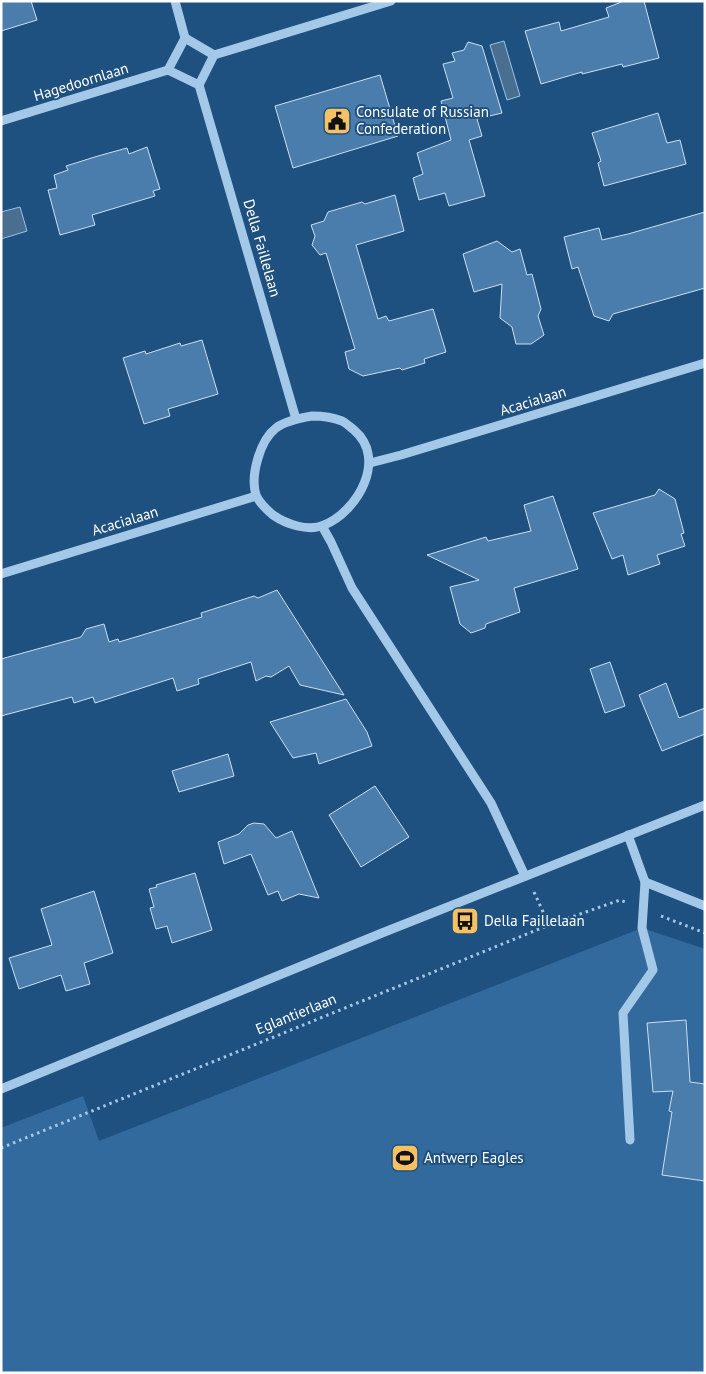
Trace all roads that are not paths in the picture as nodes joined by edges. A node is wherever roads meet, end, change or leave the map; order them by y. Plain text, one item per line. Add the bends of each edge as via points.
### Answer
1 (175, 1) edge
2 (391, 1) edge
3 (185, 38) junction
4 (214, 55) junction
5 (168, 70) junction
6 (199, 85) junction
7 (1, 121) edge
8 (705, 363) edge
9 (296, 419) junction
10 (370, 463) junction
11 (256, 496) junction
12 (322, 526) junction
13 (1, 574) edge
14 (705, 805) edge
15 (628, 835) junction
16 (526, 876) junction
17 (646, 882) junction
18 (705, 906) edge
19 (1, 1089) edge
20 (630, 1140) dead end

1 - 3 street
2 - 4 street
3 - 4 street
3 - 5 street
4 - 6 street
5 - 6 street
5 - 7 street, Hagedoornlaan
6 - 9 street, Della Faillelaan
8 - 10 street, Acacialaan
9 - 10 street via 328,417 344,422 358,434
9 - 11 street via 276,428 264,444 254,480
10 - 12 street via 365,483 354,503
11 - 12 street via 268,511 281,520 302,527
11 - 13 street, Acacialaan
12 - 16 street via 352,588 491,804
14 - 15 street
15 - 16 street
15 - 17 street
16 - 19 street
17 - 18 street
17 - 20 street via 642,928 652,970 623,1013

